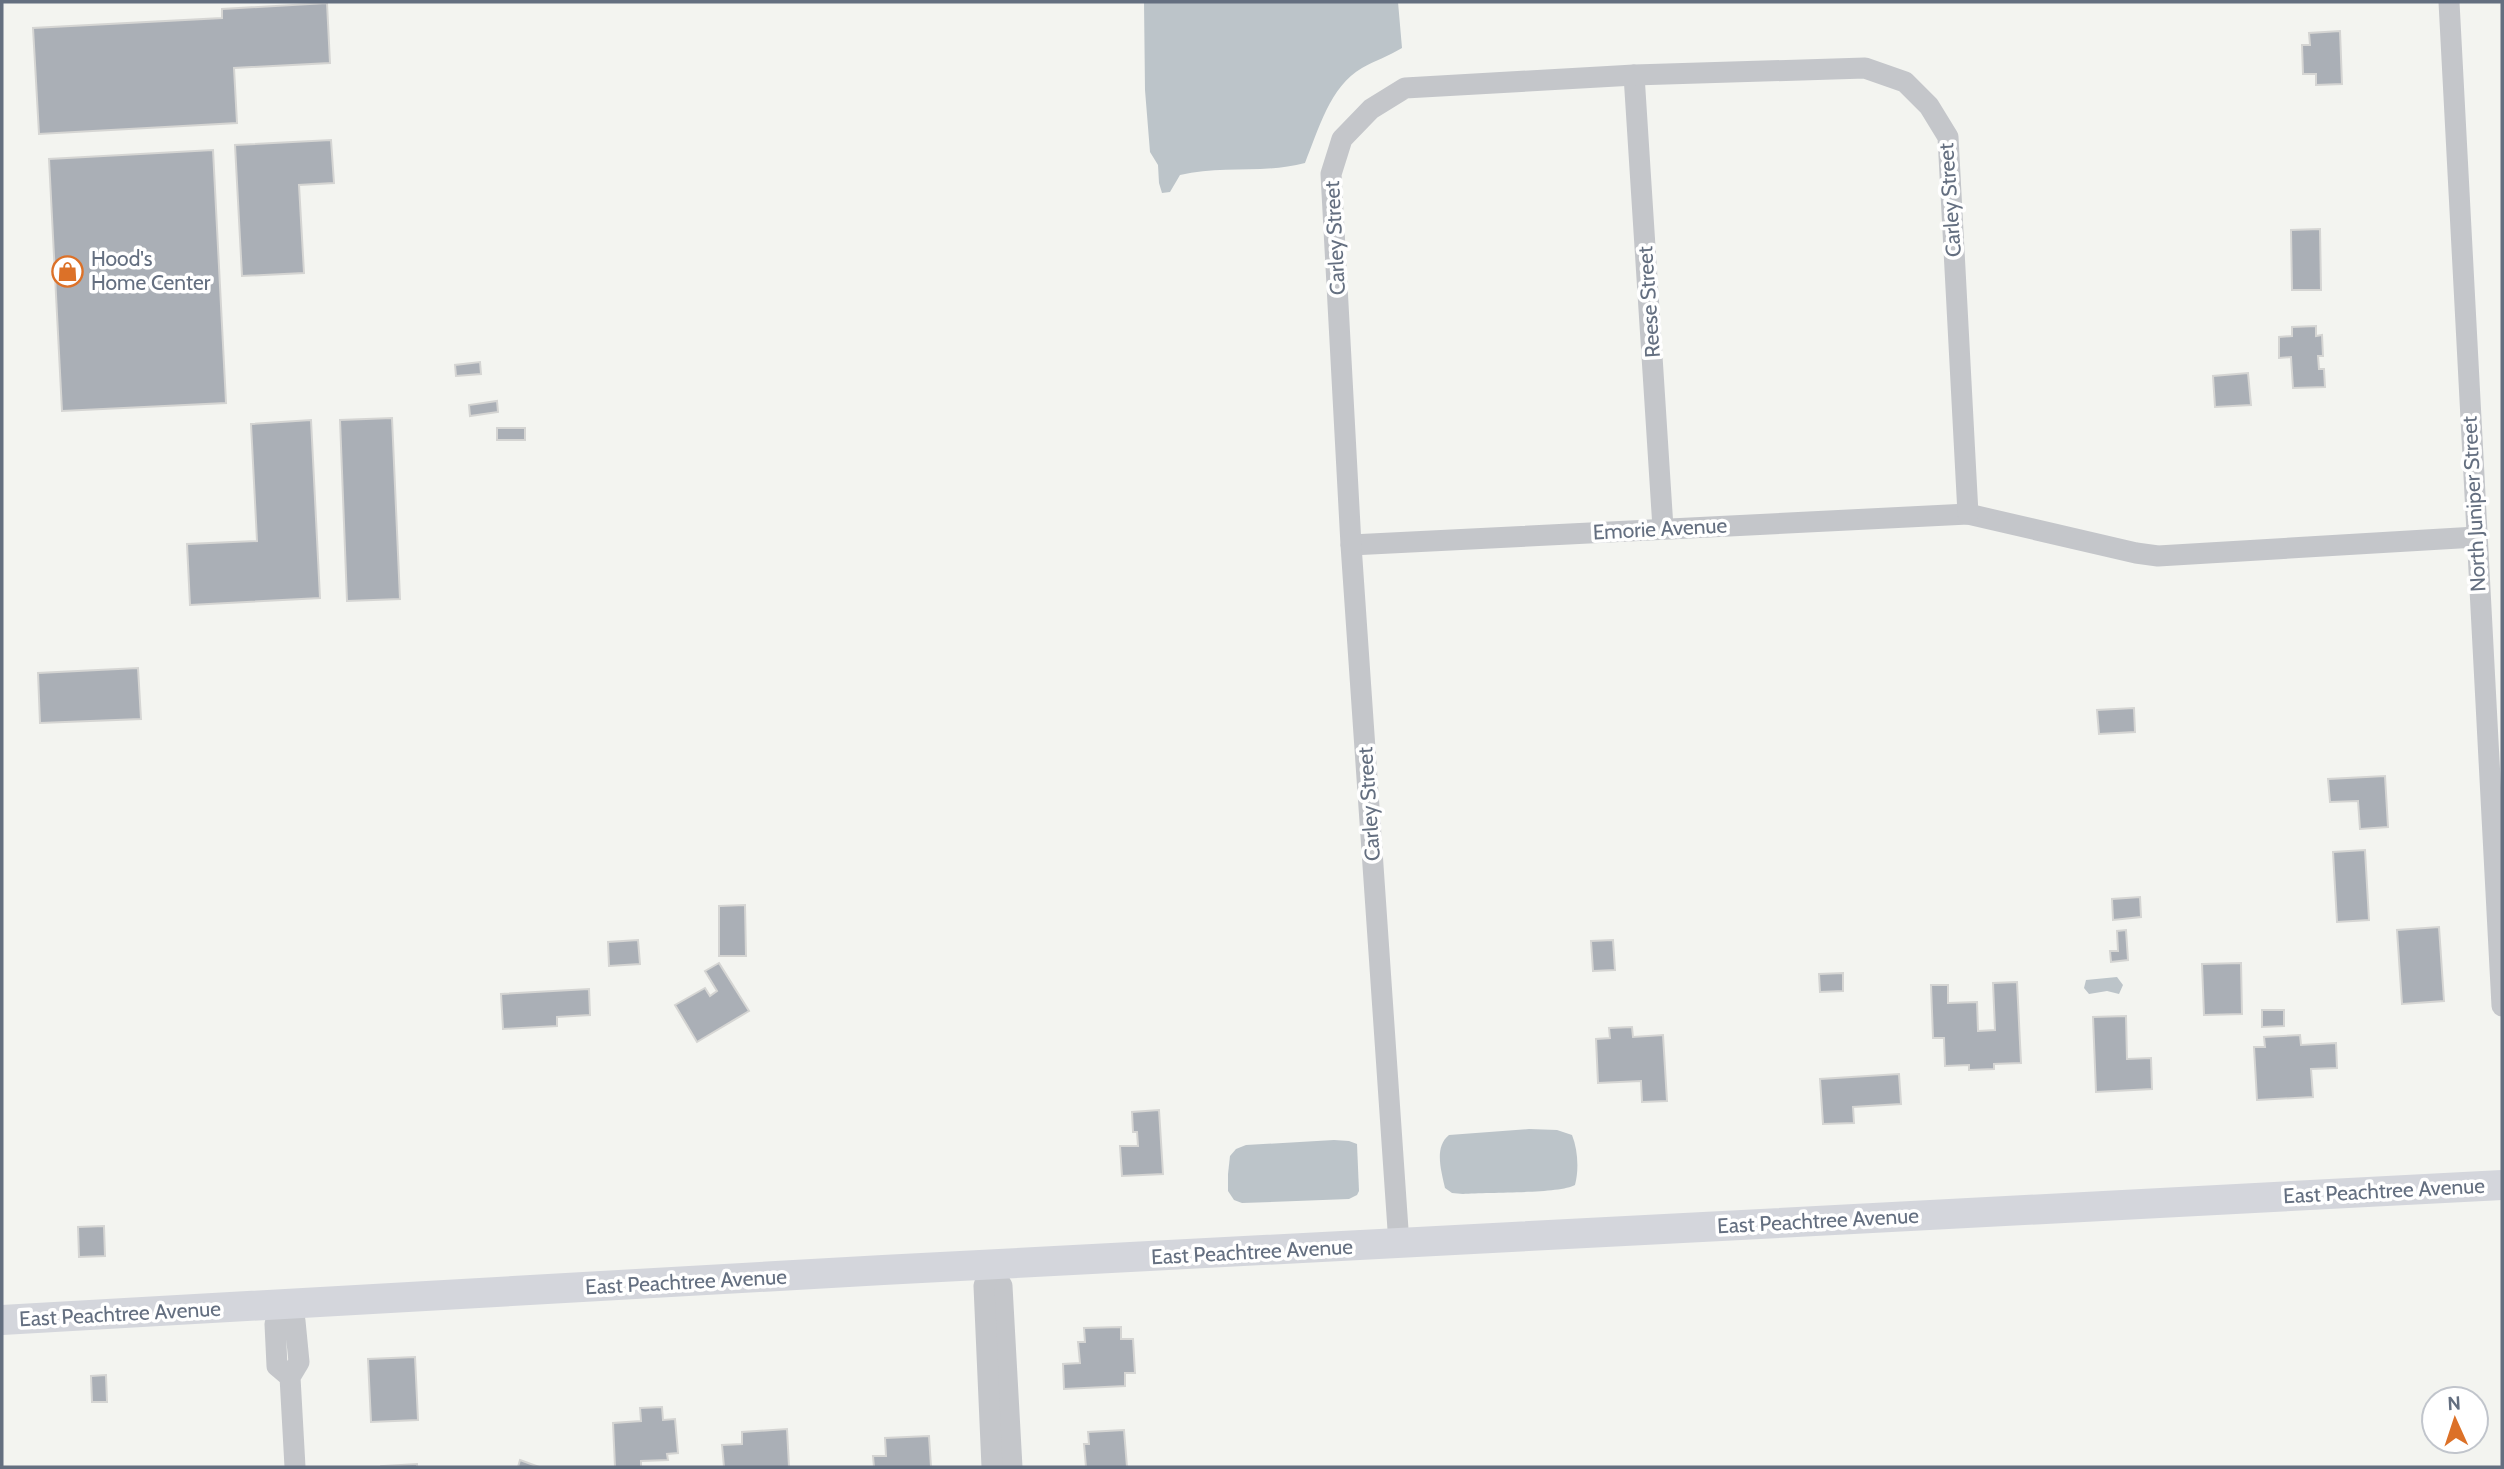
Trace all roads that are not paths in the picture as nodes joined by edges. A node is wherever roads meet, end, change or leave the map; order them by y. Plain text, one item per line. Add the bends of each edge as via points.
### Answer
1 (2449, 2) edge
2 (1634, 75) junction
3 (1968, 514) junction
4 (1663, 528) junction
5 (2476, 537) junction
6 (1351, 545) junction
7 (2502, 1006) edge
8 (2502, 1185) edge
9 (1399, 1244) junction
10 (990, 1266) junction
11 (285, 1305) junction
12 (2, 1320) edge
13 (295, 1467) edge
14 (992, 1467) edge
15 (1012, 1467) edge

1 - 5 street, North Juniper Street
2 - 3 street, Carley Street via 1865,68 1905,82 1929,106 1948,137
2 - 4 street, Reese Street
2 - 6 street, Carley Street via 1405,88 1371,108 1342,139 1331,174
3 - 4 street, Emorie Avenue
3 - 5 street, Emorie Avenue via 2158,556
4 - 6 street, Emorie Avenue
5 - 7 street, North Juniper Street
6 - 9 street, Carley Street
8 - 9 street, East Peachtree Avenue
9 - 10 street, East Peachtree Avenue
10 - 11 street, East Peachtree Avenue
10 - 14 street via 984,1286
10 - 15 street via 1002,1286
11 - 12 street, East Peachtree Avenue
11 - 13 street via 275,1324 277,1366 290,1377

